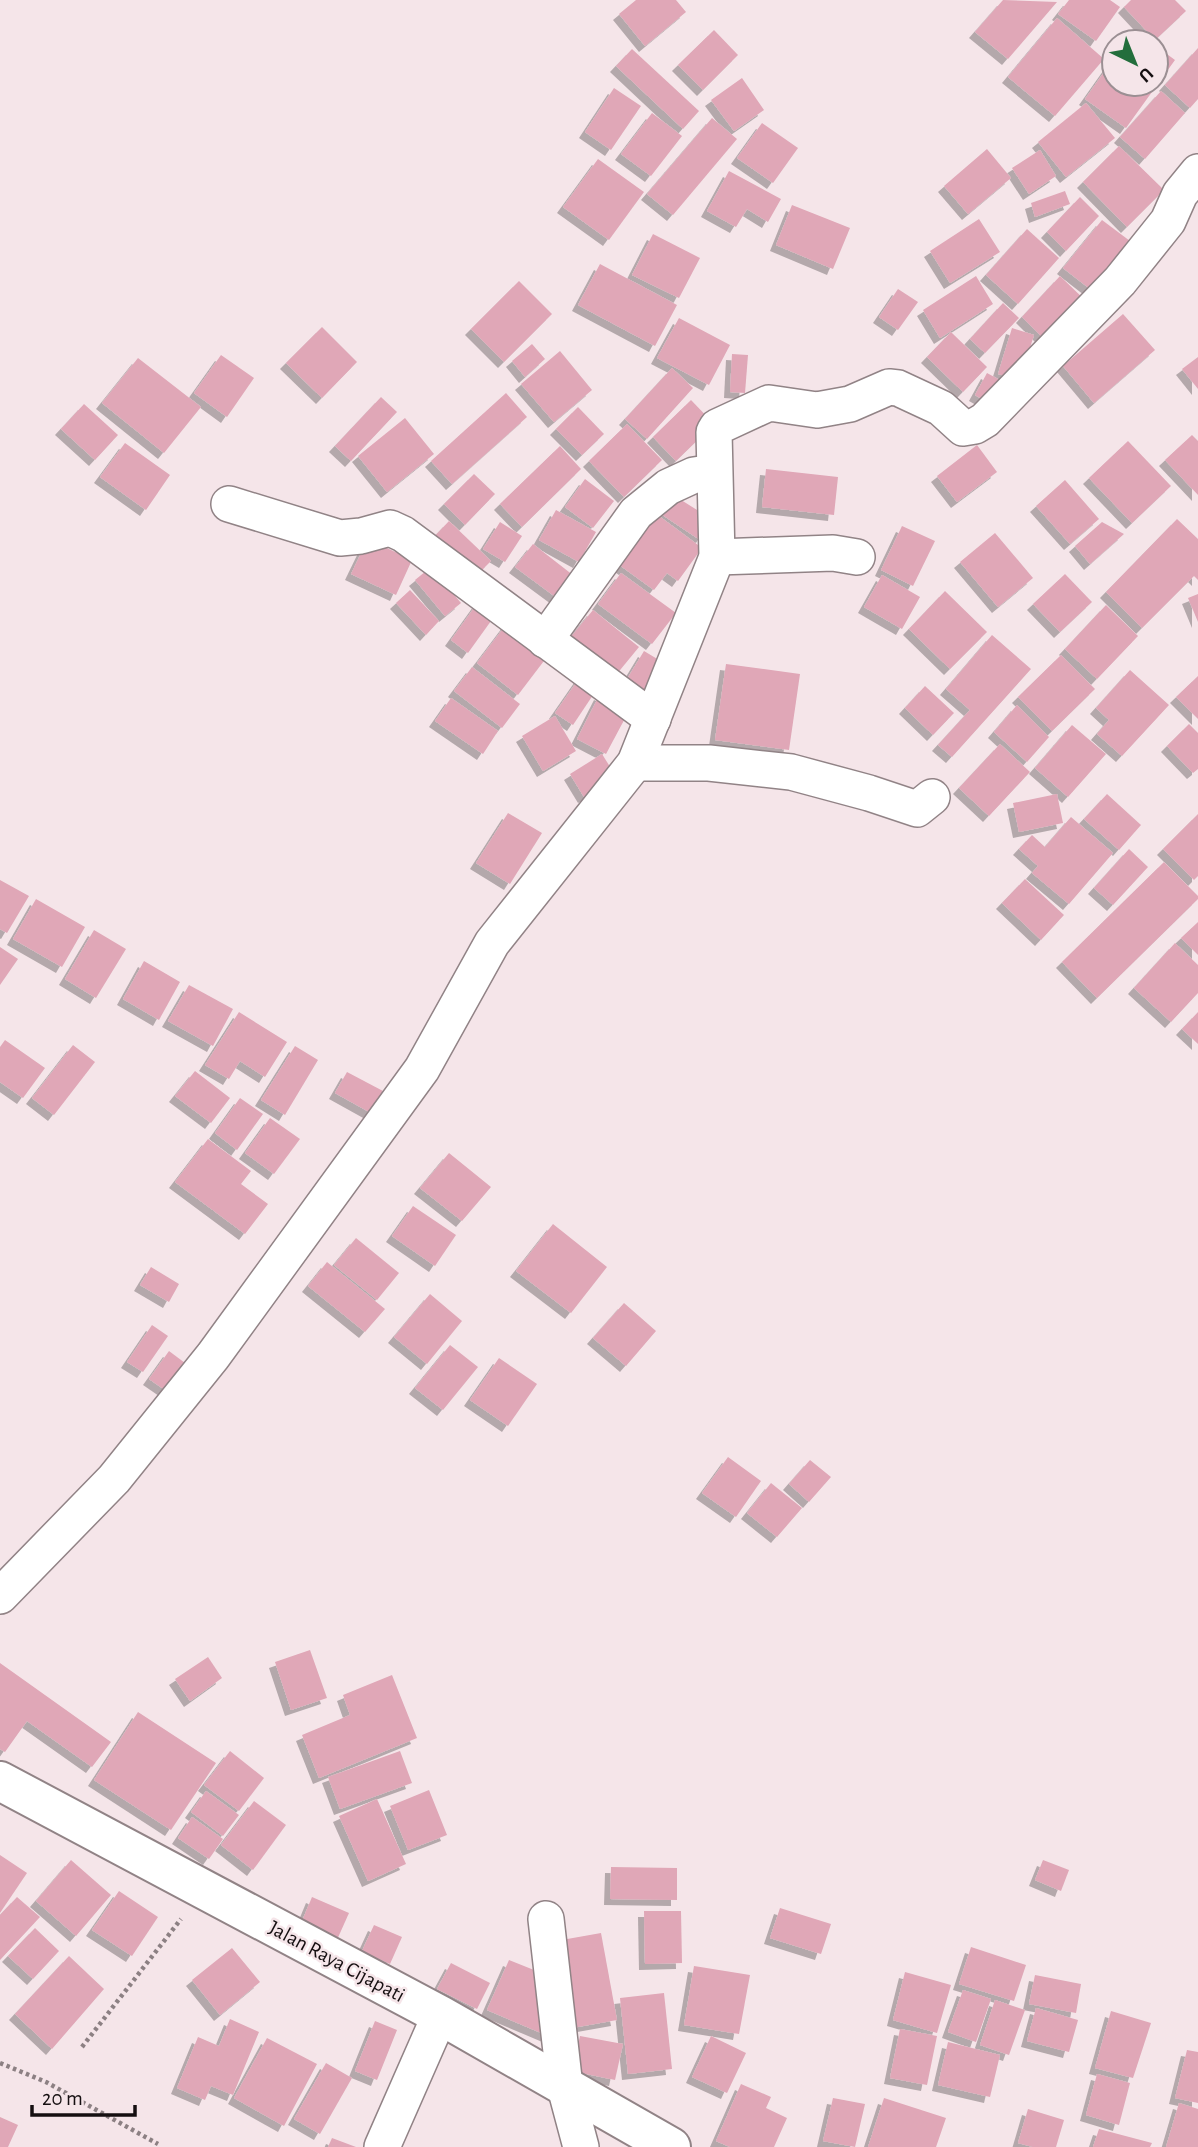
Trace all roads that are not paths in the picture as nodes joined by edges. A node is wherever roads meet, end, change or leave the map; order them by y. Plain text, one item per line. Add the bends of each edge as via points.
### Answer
1 (1198, 172) edge
2 (714, 472) junction
3 (229, 504) dead end
4 (717, 557) junction
5 (858, 557) dead end
6 (545, 640) junction
7 (653, 719) junction
8 (635, 763) junction
9 (932, 797) dead end
10 (0, 1596) edge
11 (0, 1781) edge
12 (546, 1919) dead end
13 (440, 2015) junction
14 (565, 2087) junction
15 (382, 2147) edge
16 (581, 2147) edge
17 (671, 2147) edge

1 - 2 street via 1180,194 1168,221 1120,281 985,420 963,428 941,408 889,387 850,404 817,410 769,403 713,432
2 - 4 street
2 - 6 street via 668,487 636,513
3 - 6 street via 340,538 390,528
4 - 5 street via 834,553
4 - 7 street
6 - 7 street
7 - 8 street
8 - 9 street via 709,763 791,772 917,810
8 - 10 street via 492,943 422,1069 214,1356 114,1479
11 - 13 main road, Jalan Raya Cijapati
12 - 14 street
13 - 14 main road, Jalan Raya Cijapati
13 - 15 street
14 - 16 street
14 - 17 main road, Jalan Raya Cijapati

